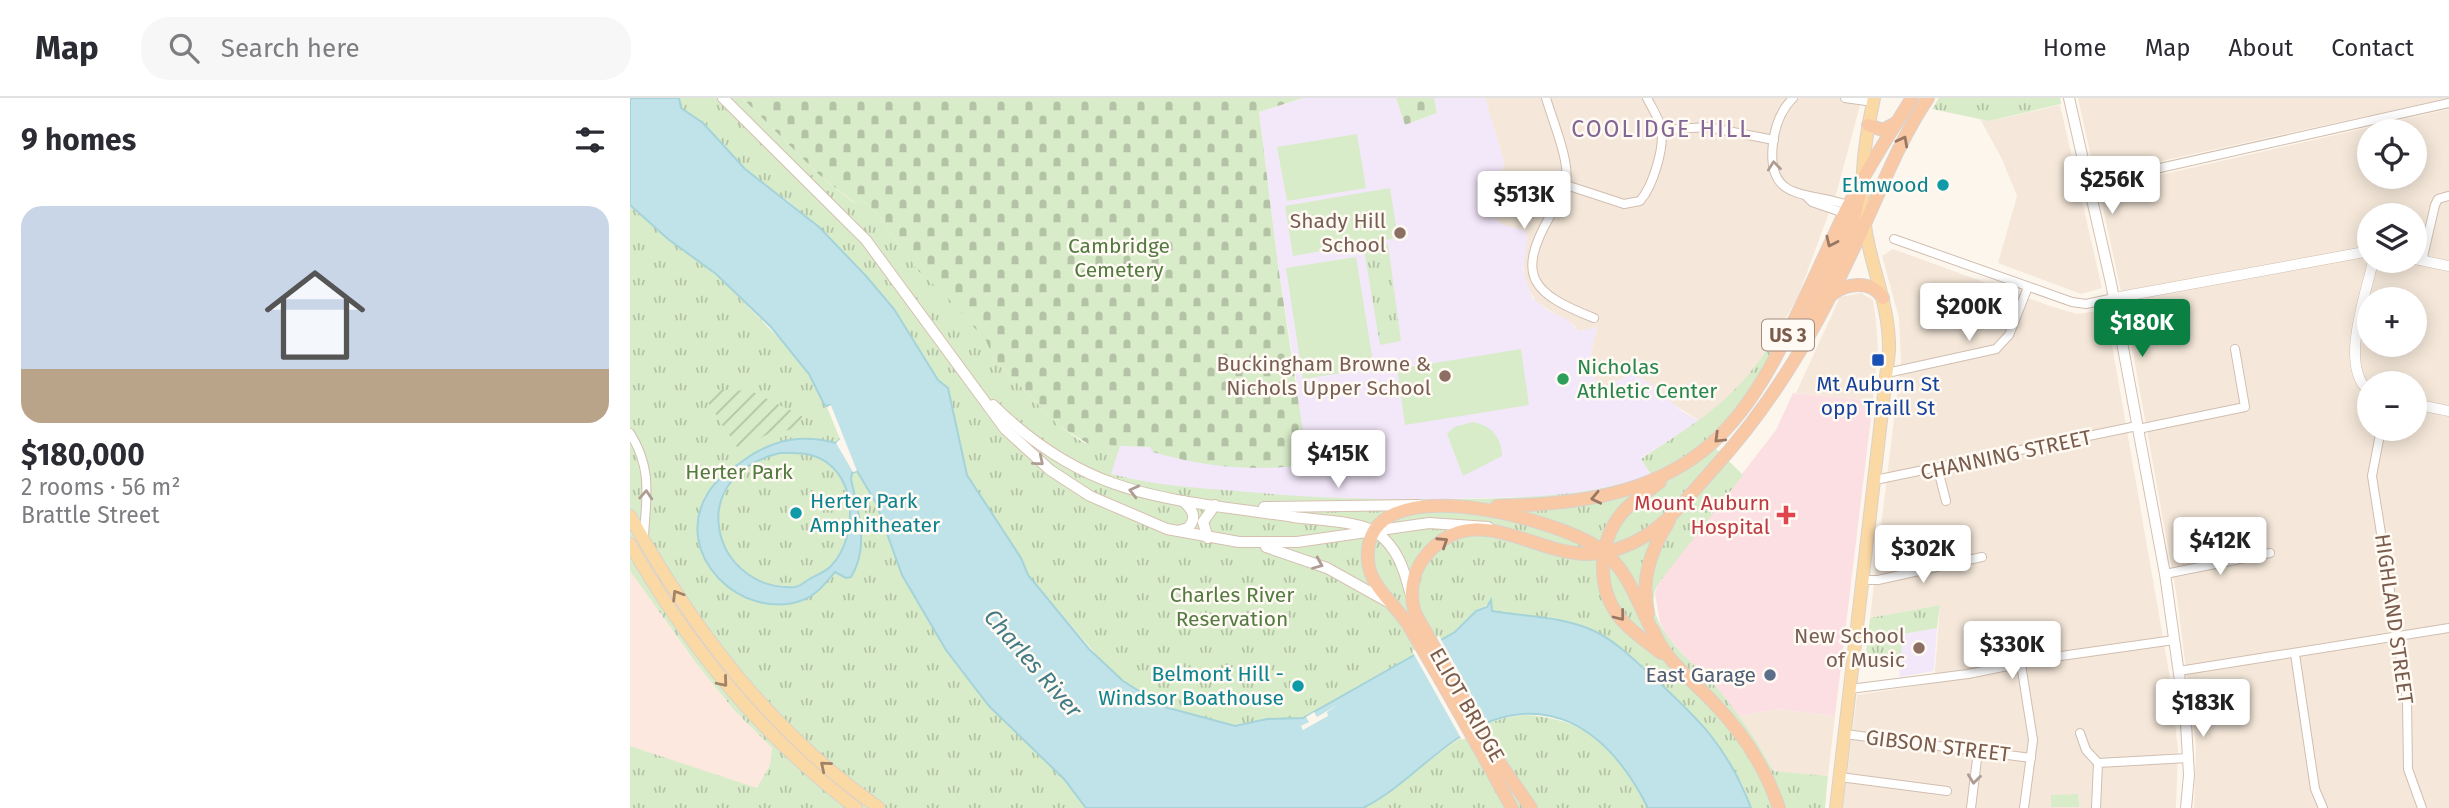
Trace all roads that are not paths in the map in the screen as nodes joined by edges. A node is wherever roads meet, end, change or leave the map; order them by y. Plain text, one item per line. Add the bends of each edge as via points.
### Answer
1 (723, 98) edge
2 (1546, 98) edge
3 (1647, 98) edge
4 (1793, 98) edge
5 (1844, 98) edge
6 (1912, 98) edge
7 (1928, 98) edge
8 (2069, 98) edge
9 (1874, 100) edge
10 (2449, 103) edge
11 (1896, 123) junction
12 (1868, 125) junction
13 (1661, 130) junction
14 (1774, 140) junction
15 (1862, 181) junction
16 (2089, 184) junction
17 (1566, 185) junction
18 (2448, 196) edge
19 (1847, 209) junction
20 (1865, 225) junction
21 (2427, 231) edge
22 (1894, 239) dead end
23 (2357, 253) edge
24 (2427, 262) edge
25 (2449, 266) edge
26 (2371, 273) edge
27 (2028, 287) junction
28 (1883, 298) junction
29 (2114, 298) junction
30 (1828, 299) junction
31 (1594, 318) dead end
32 (2235, 349) dead end
33 (1887, 373) junction
34 (2357, 380) edge
35 (979, 391) junction
36 (1766, 406) junction
37 (2427, 406) edge
38 (2449, 411) edge
39 (2137, 428) junction
40 (630, 433) edge
41 (2379, 441) edge
42 (1682, 465) junction
43 (1938, 470) junction
44 (1875, 480) junction
45 (1183, 500) junction
46 (1946, 501) dead end
47 (1215, 505) junction
48 (1443, 506) junction
49 (1476, 506) junction
50 (1679, 507) junction
51 (1232, 508) junction
52 (630, 516) edge
53 (1175, 531) junction
54 (1375, 531) junction
55 (1506, 533) junction
56 (1208, 538) junction
57 (644, 540) junction
58 (1254, 543) junction
59 (630, 544) edge
60 (1604, 552) junction
61 (2270, 553) dead end
62 (1982, 557) dead end
63 (2165, 574) junction
64 (1863, 580) junction
65 (1412, 598) junction
66 (1395, 606) junction
67 (1416, 627) junction
68 (2449, 628) edge
69 (2399, 635) junction
70 (1656, 637) junction
71 (2174, 640) junction
72 (2295, 654) junction
73 (2021, 664) junction
74 (1679, 668) junction
75 (2179, 671) junction
76 (1850, 689) junction
77 (2080, 733) dead end
78 (1845, 734) junction
79 (1486, 750) junction
80 (1978, 751) junction
81 (2031, 758) junction
82 (2188, 758) junction
83 (2098, 763) junction
84 (1840, 777) junction
85 (1947, 791) dead end
86 (1510, 806) edge
87 (856, 808) edge
88 (879, 808) edge
89 (1531, 808) edge
90 (1779, 808) edge
91 (1836, 808) edge
92 (1971, 808) edge
93 (2024, 808) edge
94 (2096, 808) edge
95 (2186, 808) edge
96 (2323, 808) edge
97 (2422, 808) edge

1 - 35 main road via 866,240
2 - 17 street
3 - 13 street
4 - 14 street via 1781,114
5 - 9 street
6 - 11 highway, US 3
20 -> 7 highway, US 3 via 1894,157
8 - 16 main road
9 - 12 main road
10 - 16 street
11 - 12 highway via 1882,130
11 - 15 highway, US 3
12 - 15 main road
13 - 14 street via 1707,127
13 - 17 street via 1661,145 1640,201 1624,204
19 -> 14 street via 1783,186 1773,168
15 - 19 highway, US 3
15 - 20 main road
15 - 36 highway via 1850,229
16 - 29 main road
17 - 31 street via 1535,241 1532,270 1550,297
18 - 21 street via 2438,199
19 -> 42 highway, US 3 via 1756,394 1721,436
20 - 28 main road
20 - 30 highway, US 3
22 - 27 street
23 - 29 street
24 - 25 street
26 - 34 street via 2354,356
27 - 29 street via 2079,304
27 - 33 street via 2009,335 1996,349
28 - 30 highway via 1875,289 1854,285 1841,288
28 - 33 main road via 1889,334
29 - 39 main road
30 - 36 highway, US 3
32 - 39 street, CHANNING STREET via 2245,408
33 - 44 main road
45 -> 35 main road via 1123,488 1074,468 1027,437
35 -> 53 main road via 1010,434 1063,479 1116,509
36 - 50 highway, US 3
37 - 38 street
39 - 43 street, CHANNING STREET
39 - 63 main road
57 -> 40 street via 647,479 642,452
41 - 69 street, HIGHLAND STREET via 2372,476
42 -> 49 highway via 1597,498 1550,505
42 - 60 highway, US 3 via 1625,509 1610,531
43 - 44 street, CHANNING STREET
43 - 46 street
44 - 64 main road
45 - 47 main road
45 - 53 main road via 1193,519 1188,528
47 - 51 main road
47 - 56 main road via 1203,518
48 - 49 highway
48 - 51 main road
48 - 54 highway via 1397,514
49 - 60 highway via 1551,526
50 - 60 highway via 1645,536
50 - 70 highway, US 3 via 1658,539 1647,570 1646,606
51 - 54 main road
52 - 57 main road
53 - 56 main road
54 - 55 main road via 1448,522
54 - 58 main road
54 - 65 main road via 1399,558
54 - 66 highway via 1368,548 1369,567
55 - 60 highway via 1567,551
65 -> 55 highway via 1419,566 1441,542 1473,529
56 - 58 main road
88 -> 57 main road via 819,762 757,701 699,629
58 -> 66 main road via 1333,570
59 -> 87 main road via 675,617 727,687 781,745
60 - 70 highway via 1625,576
60 -> 74 highway, US 3 via 1604,584 1615,611
61 - 63 street
62 - 64 street
63 - 71 main road
64 - 76 main road
65 - 67 highway, ELIOT BRIDGE
66 - 67 highway
67 - 79 highway, ELIOT BRIDGE
68 - 69 street
69 - 72 street
69 - 97 street, HIGHLAND STREET via 2407,699 2408,769
70 - 74 highway, US 3
71 - 73 street
71 - 75 main road
72 - 75 street
72 - 96 street via 2315,789
73 - 76 street
73 - 81 street via 2032,732
74 - 90 highway, US 3 via 1746,741
75 - 82 main road
76 - 78 main road
77 - 83 street via 2086,750
78 - 80 street, GIBSON STREET
78 - 84 main road
79 - 86 highway, ELIOT BRIDGE
79 - 89 highway, ELIOT BRIDGE
80 - 81 street, GIBSON STREET
80 -> 92 street
81 - 93 street
82 - 83 street
82 - 95 main road
83 - 94 street
84 - 85 street
84 - 91 main road

